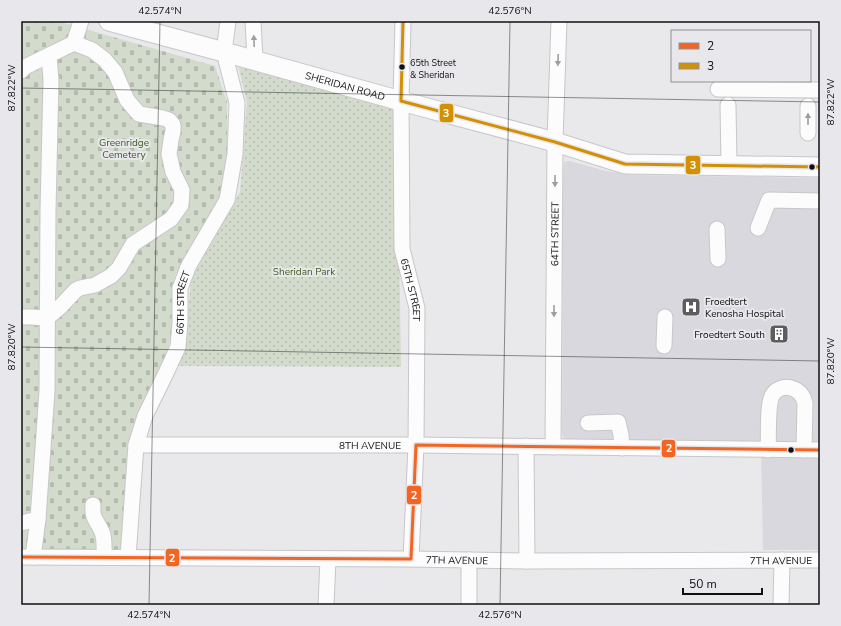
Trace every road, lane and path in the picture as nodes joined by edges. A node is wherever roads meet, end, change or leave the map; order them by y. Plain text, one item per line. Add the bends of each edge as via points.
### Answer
1 (81, 21) edge
2 (228, 21) edge
3 (253, 21) edge
4 (403, 21) edge
5 (559, 21) edge
6 (118, 22) edge
7 (74, 43) junction
8 (224, 52) junction
9 (49, 56) junction
10 (255, 60) junction
11 (21, 71) edge
12 (718, 89) dead end
13 (820, 90) edge
14 (401, 101) junction
15 (728, 105) dead end
16 (808, 106) dead end
17 (808, 133) dead end
18 (555, 142) junction
19 (729, 165) junction
20 (820, 167) edge
21 (820, 201) edge
22 (758, 228) dead end
23 (717, 229) dead end
24 (718, 259) dead end
25 (21, 317) edge
26 (665, 317) dead end
27 (47, 318) junction
28 (664, 346) dead end
29 (588, 423) dead end
30 (136, 445) junction
31 (416, 445) junction
32 (526, 446) junction
33 (553, 447) junction
34 (622, 448) junction
35 (768, 450) junction
36 (804, 450) junction
37 (820, 450) edge
38 (93, 505) dead end
39 (38, 519) junction
40 (21, 523) edge
41 (27, 557) edge
42 (104, 557) junction
43 (128, 557) junction
44 (328, 559) junction
45 (411, 559) junction
46 (469, 560) junction
47 (782, 560) junction
48 (820, 560) edge
49 (527, 561) junction
50 (326, 605) edge
51 (469, 605) edge
52 (781, 605) edge

1 - 7 street
2 - 8 street
10 -> 3 street
4 - 14 street, 65TH STREET
5 -> 18 street, 64TH STREET
6 - 8 main road, SHERIDAN ROAD
7 - 9 street
7 - 27 street via 92,50 105,60 115,72 127,100 140,114 169,120 173,125 170,154 172,172 182,190 181,204 171,219 133,244 119,268 110,276 95,285 76,290
8 - 10 main road, SHERIDAN ROAD
8 - 30 street, 66TH STREET via 237,103 235,154 228,200 189,265 182,282 178,347 145,416
9 - 11 street
9 - 27 street via 51,80
10 - 14 main road, SHERIDAN ROAD
12 - 13 street
14 - 18 main road, SHERIDAN ROAD
14 - 31 street, 65TH STREET via 402,249 417,308
15 - 19 street
17 -> 16 street
18 - 19 main road, SHERIDAN ROAD via 625,164
18 -> 33 street, 64TH STREET
19 - 20 main road, SHERIDAN ROAD
21 - 22 street via 769,200
23 - 24 street
25 - 27 street
26 - 28 street
27 - 39 street via 47,391
29 - 34 street via 618,422
30 - 31 street, 8TH AVENUE
30 - 43 street, 66TH STREET
31 - 32 street, 8TH AVENUE
31 - 45 street, 65TH STREET
32 - 33 street, 8TH AVENUE
32 - 49 street
33 - 34 street, 8TH AVENUE
34 - 35 street, 8TH AVENUE
35 - 36 street, 8TH AVENUE
35 - 36 street via 772,394 786,387 799,391 805,403
36 - 37 street, 8TH AVENUE
38 - 42 street via 92,514 104,538
39 - 40 street
39 - 41 street
41 - 42 street, 7TH AVENUE
42 - 43 street, 7TH AVENUE
43 - 44 street, 7TH AVENUE
44 - 45 street, 7TH AVENUE
44 - 50 street
45 - 46 street, 7TH AVENUE
46 - 49 street, 7TH AVENUE
46 - 51 street
47 - 48 street, 7TH AVENUE
47 - 49 street, 7TH AVENUE
47 - 52 street

